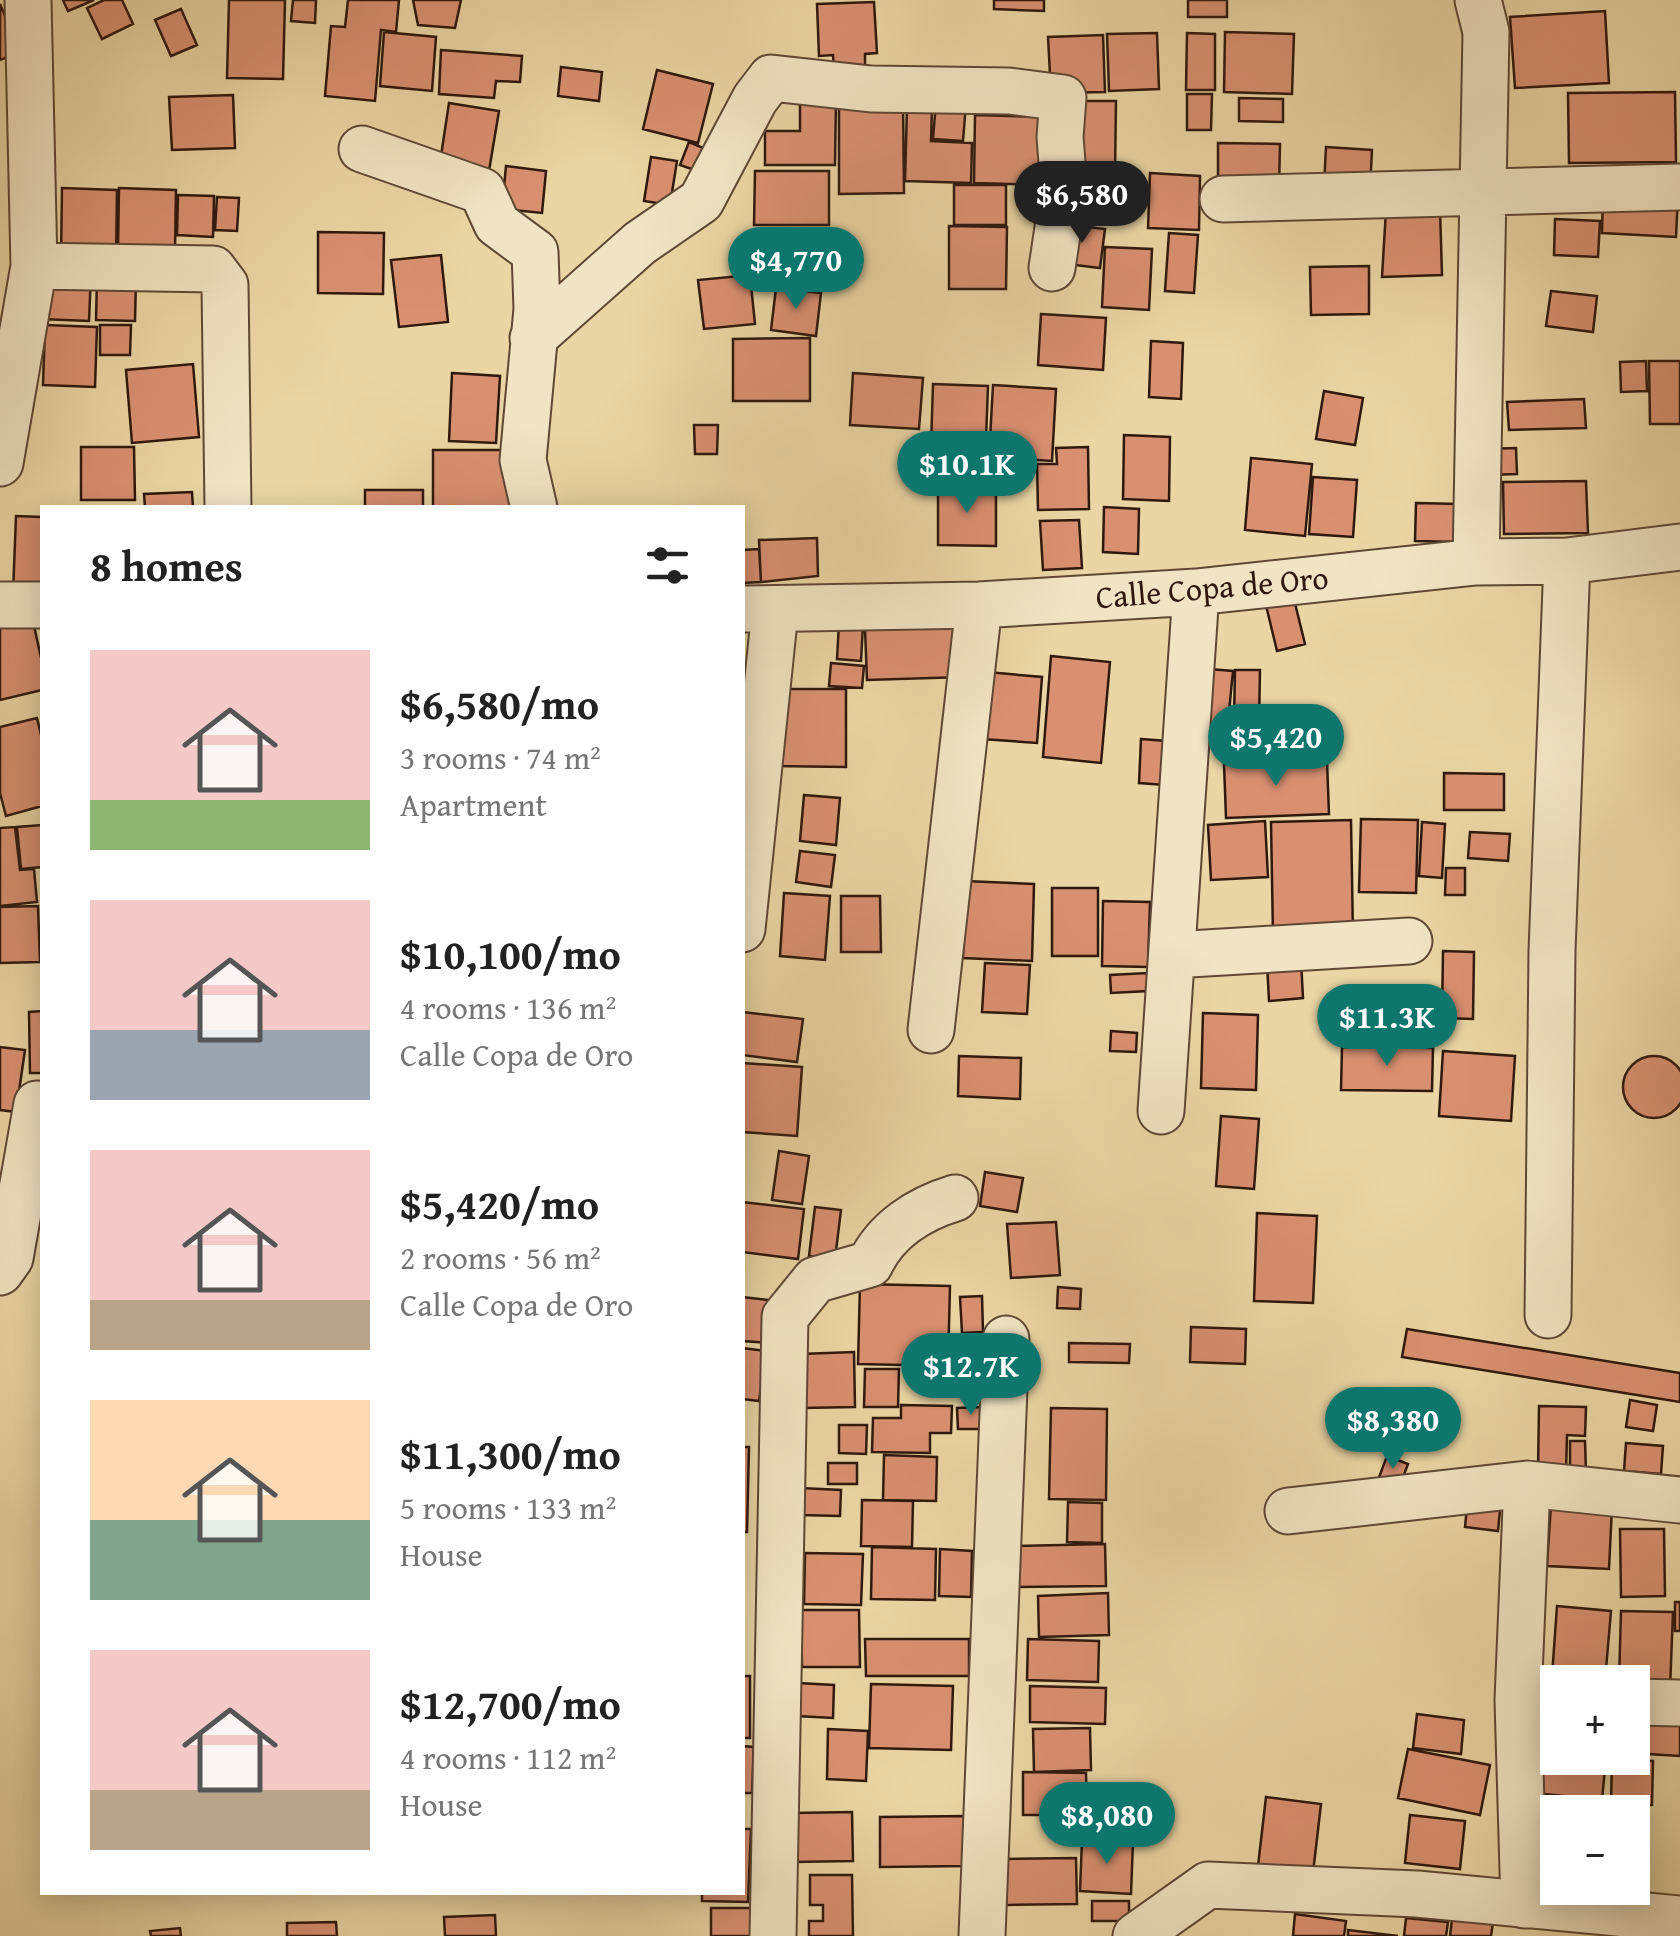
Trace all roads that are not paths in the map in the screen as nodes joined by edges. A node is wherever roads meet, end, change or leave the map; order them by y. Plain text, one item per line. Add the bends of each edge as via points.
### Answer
1 (28, 0) edge
2 (1478, 0) edge
3 (362, 149) dead end
4 (1680, 187) edge
5 (1482, 194) junction
6 (1223, 199) dead end
7 (34, 266) junction
8 (1052, 268) dead end
9 (532, 338) junction
10 (0, 454) edge
11 (0, 463) edge
12 (228, 505) edge
13 (533, 505) edge
14 (1680, 547) edge
15 (1566, 560) junction
16 (1476, 562) junction
17 (1196, 592) junction
18 (40, 605) edge
19 (980, 605) junction
20 (0, 606) edge
21 (759, 610) edge
22 (745, 874) edge
23 (1409, 940) dead end
24 (1172, 956) junction
25 (930, 1030) dead end
26 (37, 1104) dead end
27 (1161, 1111) dead end
28 (955, 1198) dead end
29 (0, 1272) edge
30 (1548, 1314) dead end
31 (1006, 1340) dead end
32 (1527, 1484) junction
33 (1680, 1500) edge
34 (1288, 1510) dead end
35 (1538, 1700) edge
36 (1650, 1703) edge
37 (1680, 1704) edge
38 (1524, 1905) junction
39 (1680, 1918) edge
40 (773, 1936) edge
41 (982, 1936) edge
42 (1136, 1936) edge

1 - 7 street
2 - 5 street via 1486,32
3 - 9 street via 482,190 497,224 534,252
4 - 5 street
5 - 6 street
5 - 16 street
7 - 10 street
7 - 12 street via 212,270 219,277 225,285
8 - 9 street via 1064,188 1064,98 771,78 700,201 640,243
9 - 13 street via 523,460
10 - 11 street
14 - 15 street, Calle Copa de Oro
15 - 16 street, Calle Copa de Oro
15 - 30 street
16 - 17 street, Calle Copa de Oro
17 - 19 street, Calle Copa de Oro
17 - 24 street
18 - 20 street
19 - 21 street, Calle Copa de Oro
19 - 25 street
21 - 22 street
23 - 24 street
24 - 27 street
26 - 29 street via 10,1258
28 - 40 street via 882,1240 870,1264 815,1280 785,1317
31 - 41 street
32 - 33 street
32 - 34 street
32 - 35 street
35 - 38 street
36 - 37 street
38 - 39 street
38 - 42 street via 1208,1884

